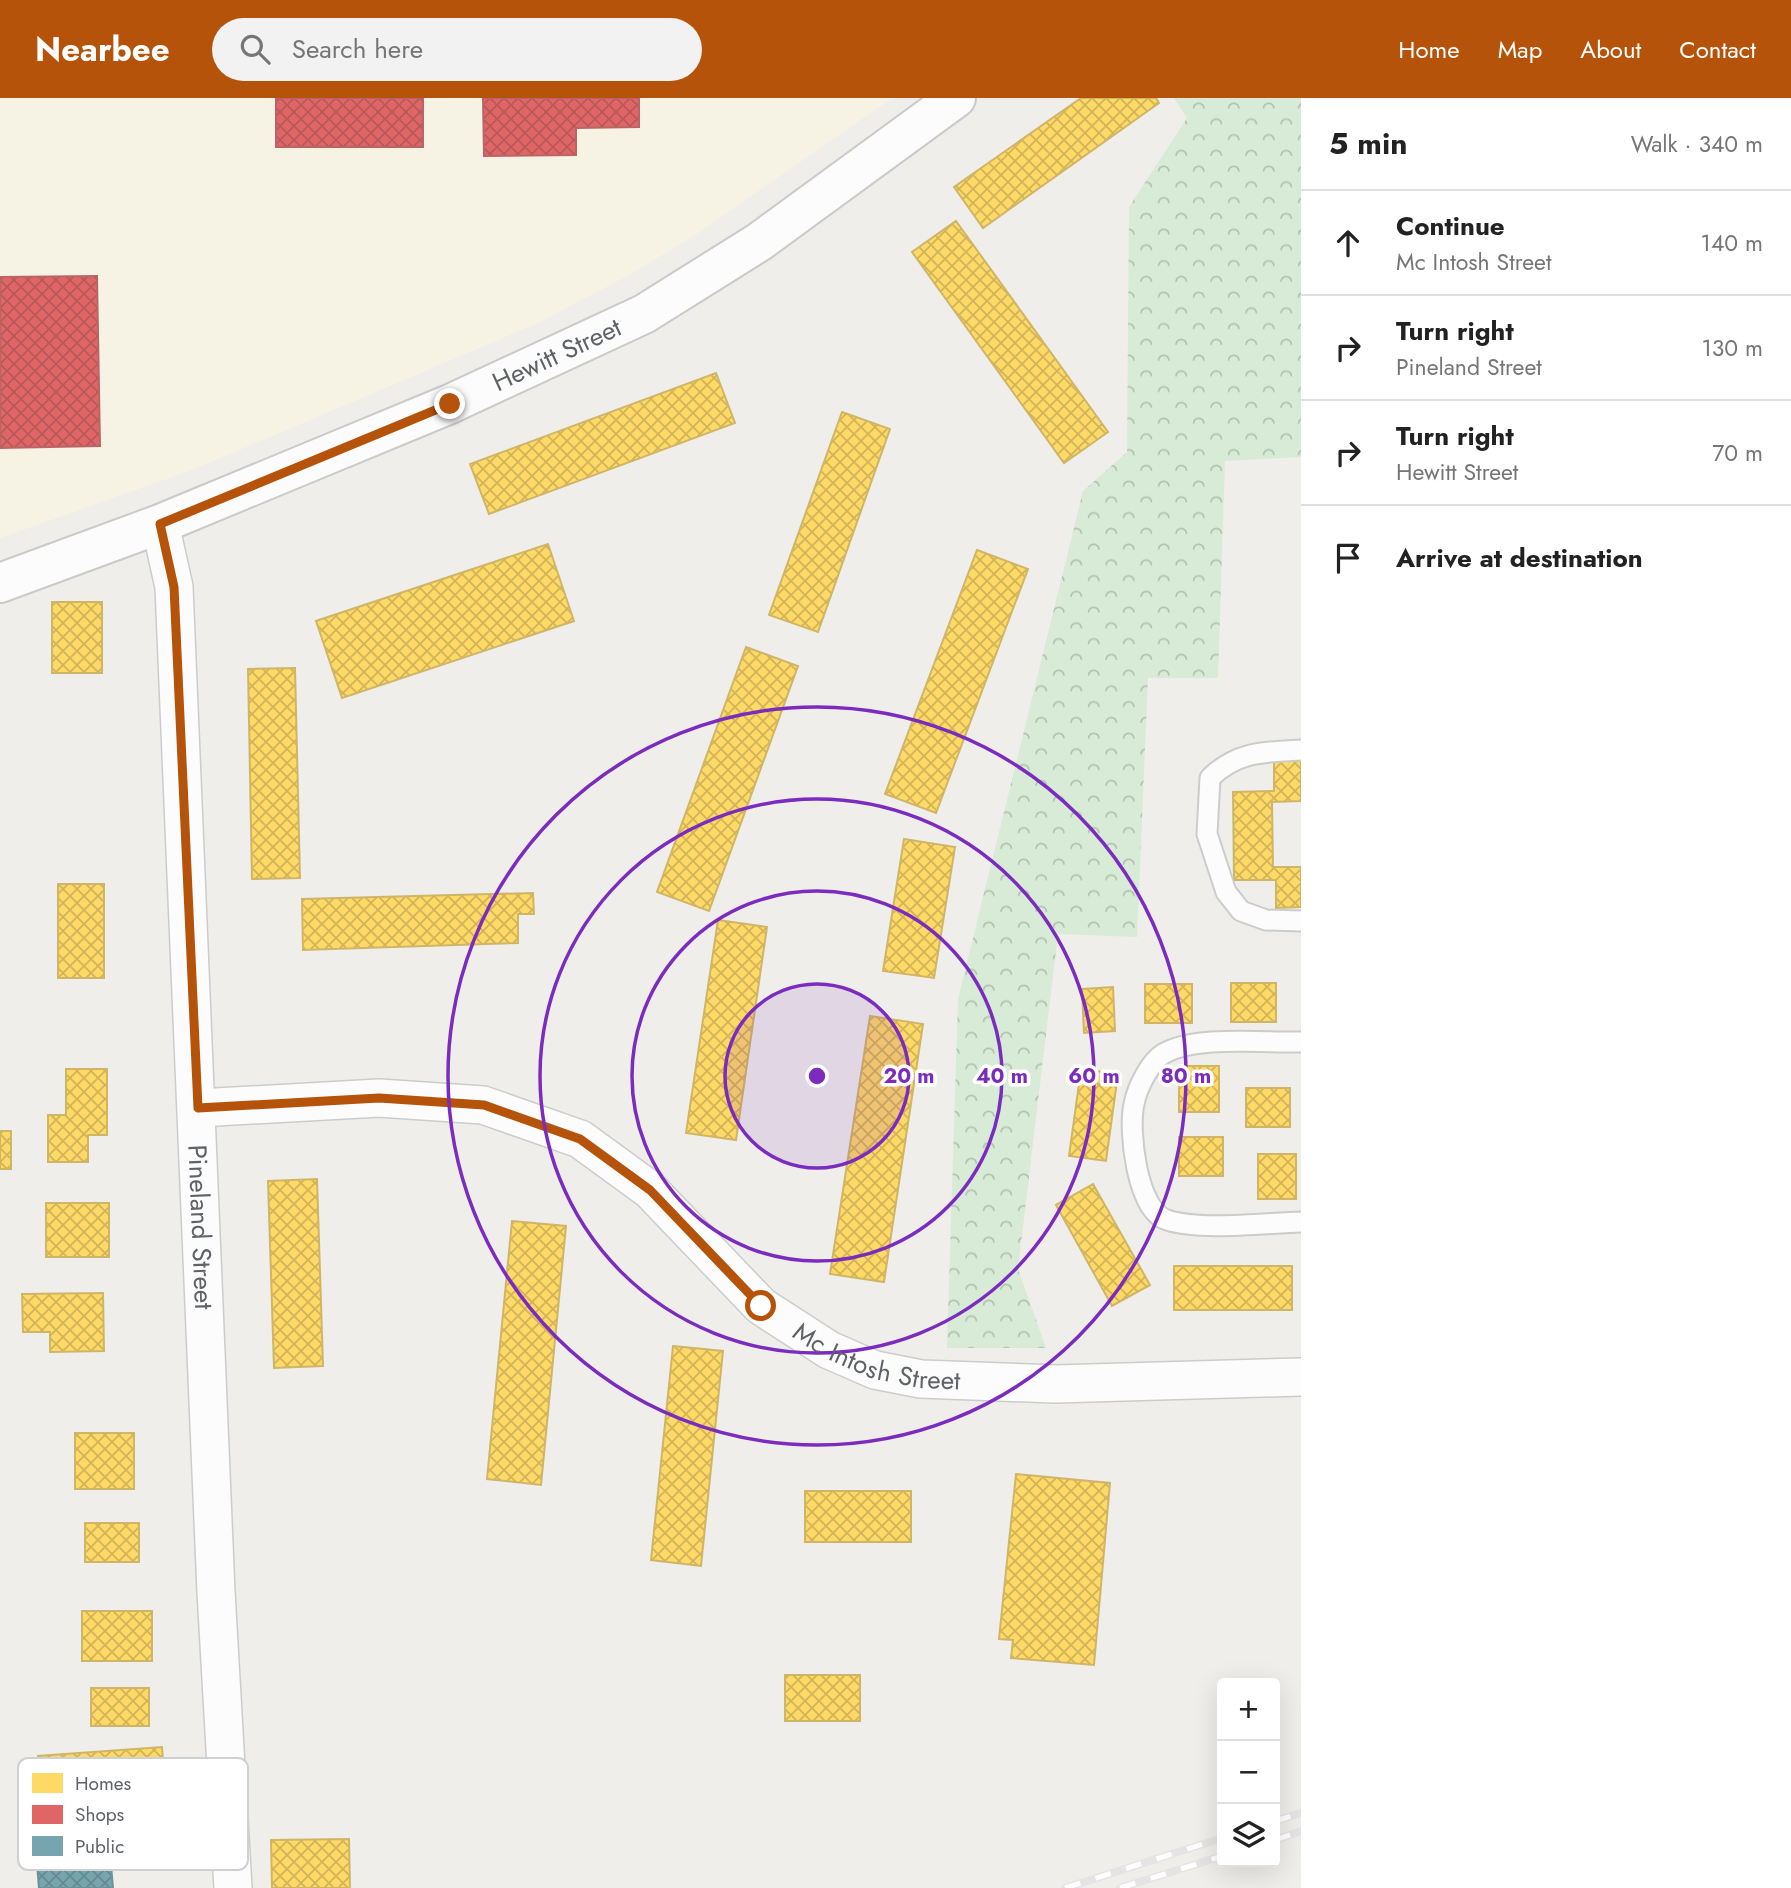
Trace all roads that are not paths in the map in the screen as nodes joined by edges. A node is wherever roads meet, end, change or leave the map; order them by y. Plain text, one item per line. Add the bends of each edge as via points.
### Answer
1 (956, 98) edge
2 (160, 524) junction
3 (0, 583) edge
4 (1301, 750) edge
5 (1301, 921) edge
6 (1301, 1042) edge
7 (198, 1108) junction
8 (1301, 1222) edge
9 (1301, 1377) edge
10 (225, 1758) edge
11 (232, 1870) edge
12 (233, 1888) edge

1 - 2 street, Hewitt Street via 759,242 644,314 450,404
2 - 3 street, Hewitt Street
2 - 7 street, Pineland Street via 174,587
4 - 5 lane via 1248,754 1221,768 1210,779 1207,834 1226,892 1241,911 1266,920
6 - 8 lane via 1186,1045 1161,1055 1147,1072 1133,1104 1136,1172 1148,1206 1166,1220
7 - 9 street, Mc Intosh Street via 379,1098 484,1105 580,1139 650,1190 761,1306 829,1350 875,1370 921,1379 1042,1384
7 - 10 street, Pineland Street
11 - 12 street, Pineland Street

